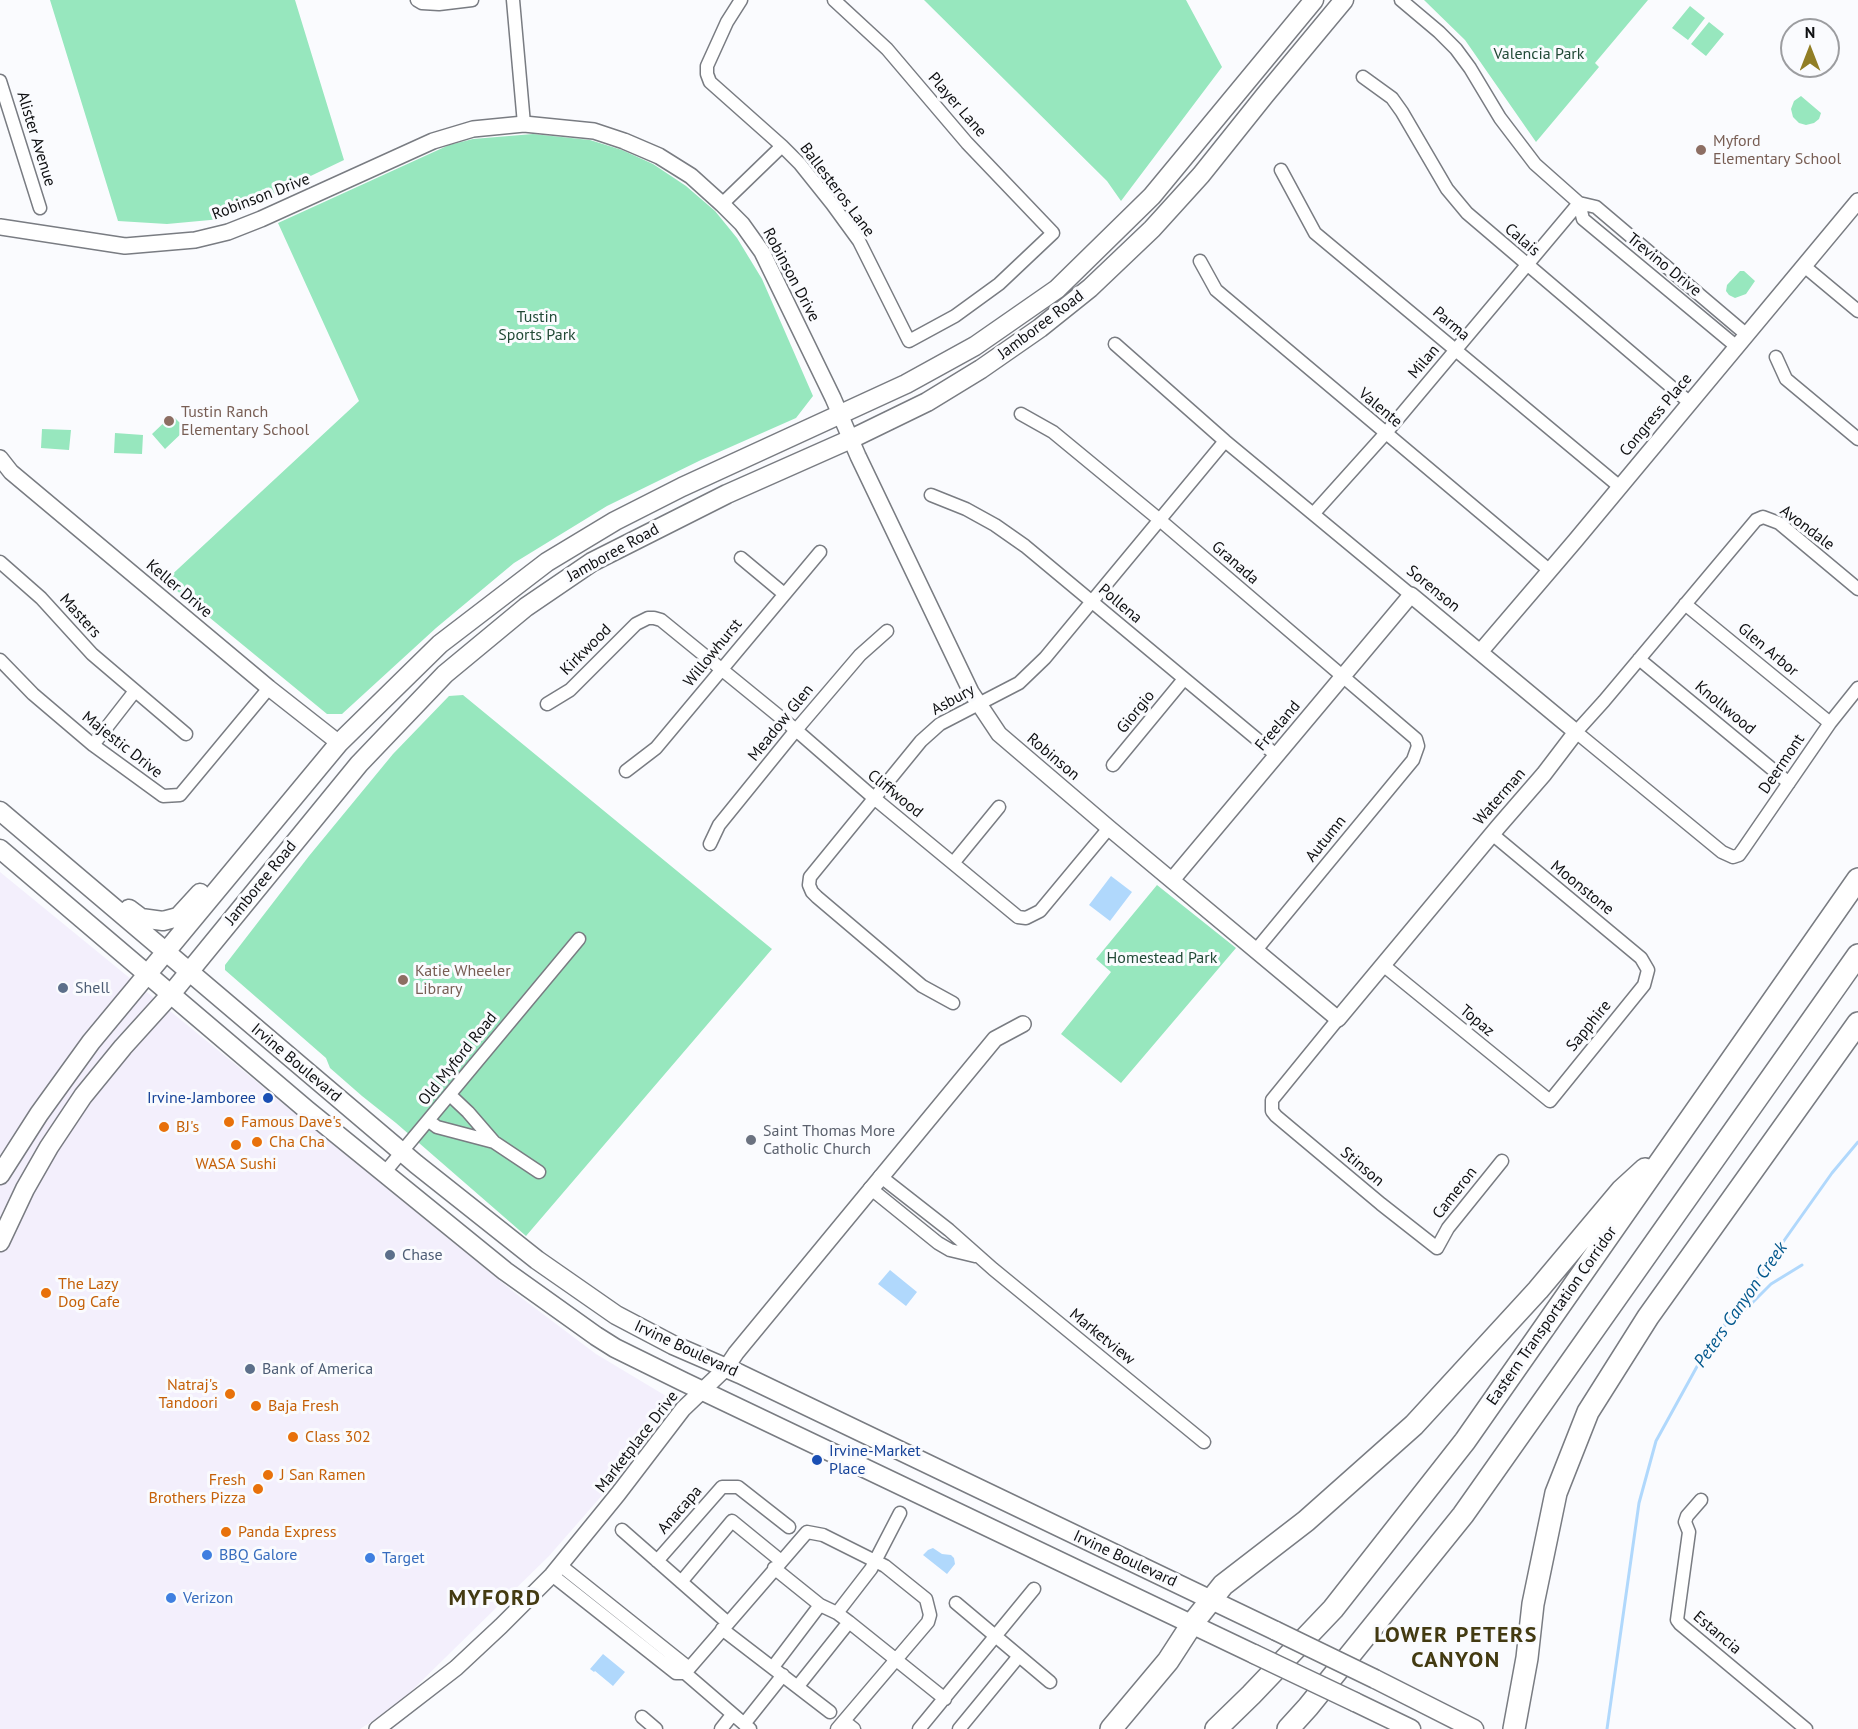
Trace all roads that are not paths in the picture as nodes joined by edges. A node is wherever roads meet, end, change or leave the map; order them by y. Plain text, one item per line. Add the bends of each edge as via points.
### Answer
1 (417, 0) edge
2 (472, 0) edge
3 (513, 0) edge
4 (741, 0) edge
5 (834, 0) edge
6 (1314, 0) edge
7 (1344, 0) edge
8 (1401, 0) edge
9 (1363, 77) dead end
10 (0, 81) edge
11 (2, 94) edge
12 (524, 124) junction
13 (782, 146) junction
14 (1281, 170) dead end
15 (1858, 201) edge
16 (1579, 203) junction
17 (722, 204) junction
18 (40, 208) dead end
19 (0, 227) edge
20 (1200, 261) dead end
21 (1526, 266) junction
22 (1804, 266) junction
23 (1858, 311) edge
24 (1748, 334) junction
25 (909, 341) joint
26 (1115, 344) dead end
27 (1737, 346) junction
28 (1456, 349) junction
29 (1776, 357) dead end
30 (1689, 402) junction
31 (1021, 414) dead end
32 (841, 415) junction
33 (1385, 434) junction
34 (851, 439) junction
35 (1858, 439) edge
36 (1225, 441) junction
37 (0, 459) edge
38 (1620, 487) junction
39 (931, 495) dead end
40 (1314, 513) junction
41 (1763, 517) joint
42 (1161, 521) junction
43 (820, 552) dead end
44 (741, 558) dead end
45 (0, 562) edge
46 (1549, 570) junction
47 (1858, 589) edge
48 (783, 593) junction
49 (1411, 595) junction
50 (1092, 602) junction
51 (1685, 604) junction
52 (648, 618) joint
53 (887, 631) dead end
54 (1481, 651) junction
55 (1639, 658) junction
56 (0, 660) edge
57 (721, 670) junction
58 (1342, 676) junction
59 (1184, 679) junction
60 (269, 688) junction
61 (1858, 688) edge
62 (135, 691) junction
63 (547, 704) dead end
64 (978, 705) junction
65 (1830, 723) junction
66 (796, 730) junction
67 (1575, 732) junction
68 (186, 734) dead end
69 (339, 743) junction
70 (93, 745) junction
71 (1418, 746) joint
72 (1276, 756) junction
73 (1113, 765) dead end
74 (626, 771) dead end
75 (1789, 783) junction
76 (874, 798) junction
77 (999, 807) dead end
78 (0, 810) edge
79 (279, 817) junction
80 (1109, 828) junction
81 (1492, 834) junction
82 (710, 844) dead end
83 (43, 847) junction
84 (0, 849) edge
85 (1733, 857) joint
86 (954, 862) junction
87 (1858, 879) edge
88 (1172, 880) junction
89 (579, 939) dead end
90 (1256, 950) junction
91 (166, 952) junction
92 (1858, 955) edge
93 (1383, 964) junction
94 (1648, 970) joint
95 (189, 972) junction
96 (147, 975) junction
97 (171, 994) junction
98 (953, 1003) dead end
99 (1338, 1019) junction
100 (1858, 1023) edge
101 (1023, 1024) dead end
102 (450, 1095) junction
103 (1550, 1101) joint
104 (1271, 1106) joint
105 (429, 1121) junction
106 (494, 1142) junction
107 (1672, 1145) junction
108 (402, 1153) junction
109 (1502, 1161) dead end
110 (385, 1172) junction
111 (539, 1172) dead end
112 (0, 1175) edge
113 (875, 1182) junction
114 (0, 1242) edge
115 (1437, 1248) joint
116 (726, 1368) junction
117 (702, 1390) junction
118 (1204, 1442) dead end
119 (1701, 1500) dead end
120 (900, 1513) dead end
121 (789, 1527) dead end
122 (622, 1530) dead end
123 (657, 1561) junction
124 (875, 1562) junction
125 (778, 1564) junction
126 (556, 1570) junction
127 (681, 1582) junction
128 (1034, 1588) dead end
129 (1211, 1599) junction
130 (957, 1603) dead end
131 (820, 1605) junction
132 (837, 1613) junction
133 (849, 1622) junction
134 (1192, 1624) junction
135 (725, 1626) junction
136 (995, 1636) junction
137 (1019, 1656) junction
138 (896, 1659) junction
139 (683, 1671) junction
140 (778, 1671) junction
141 (1050, 1682) dead end
142 (798, 1686) junction
143 (945, 1699) junction
144 (830, 1712) dead end
145 (732, 1715) junction
146 (642, 1717) dead end
147 (840, 1725) edge
148 (747, 1727) edge
149 (382, 1728) edge
150 (656, 1729) edge
151 (721, 1729) edge
152 (854, 1729) edge
153 (919, 1729) edge
154 (959, 1729) edge
155 (1112, 1729) edge
156 (1216, 1729) edge
157 (1288, 1729) edge
158 (1411, 1729) edge
159 (1474, 1729) edge
160 (1514, 1729) edge
161 (1806, 1729) edge

1 - 2 street via 439,4
3 - 12 street
4 - 13 street, Ballesteros Lane via 727,21 706,74 710,82
5 - 25 street, Player Lane via 887,49 967,143 1053,233 999,284 955,316
6 - 32 main road, Jamboree Road via 1152,196 1056,289 975,346
7 - 34 main road, Jamboree Road via 1201,175 1090,288 981,369 927,402
8 - 16 street, Trevino Drive via 1456,49 1522,149
9 - 21 street, Calais via 1392,98 1455,200
10 - 11 street, Alister Avenue
11 - 18 street, Alister Avenue
12 - 17 street, Robinson Drive via 594,131 624,141 691,176
12 - 19 street, Robinson Drive via 473,129 433,141 261,219 195,240 125,246
13 - 17 street
13 - 25 street, Ballesteros Lane via 859,241
14 - 28 street, Parma via 1315,233
15 - 22 street, Congress Place
16 - 21 street, Milan
16 - 24 street, Trevino Drive via 1596,207
16 - 27 street, Trevino Drive via 1583,219
17 - 32 street, Robinson Drive via 762,252
20 - 33 street, Valente via 1216,290
21 - 28 street, Milan
21 - 30 street, Calais
22 - 23 street
22 - 24 street, Congress Place
24 - 27 street, Congress Place
26 - 36 street, Sorenson
27 - 30 street, Congress Place
28 - 33 street, Milan
28 - 38 street, Parma
29 - 35 street via 1786,379
30 - 38 street, Congress Place
31 - 42 street, Granada via 1053,432
32 - 34 street, Robinson Drive
32 - 69 main road, Jamboree Road via 682,487 547,562 440,644
33 - 40 street, Milan
33 - 46 street, Valente
34 - 64 street, Robinson
34 - 95 main road, Jamboree Road via 727,494 592,562 481,642 361,761
36 - 40 street, Sorenson
36 - 42 street, Asbury
37 - 60 street, Keller Drive
38 - 46 street, Congress Place
39 - 50 street, Pollena via 995,525
40 - 49 street, Sorenson
41 - 47 street, Avondale via 1779,523
41 - 51 street, Waterman via 1750,525
42 - 50 street, Asbury
42 - 58 street, Granada
43 - 48 street, Willowhurst
44 - 48 street
45 - 62 street, Masters
46 - 54 street, Congress Place
48 - 57 street, Willowhurst
49 - 54 street, Sorenson
49 - 58 street, Freeland
50 - 59 street, Pollena
50 - 64 street, Asbury via 1031,673
51 - 55 street, Waterman
51 - 65 street, Glen Arbor
52 - 57 street, Cliffwood via 661,620
52 - 63 street, Kirkwood via 636,624 570,690
53 - 66 street, Meadow Glen via 860,654
54 - 67 street, Sorenson
55 - 67 street, Waterman
55 - 75 street, Knollwood
56 - 70 street, Majestic Drive
57 - 66 street, Cliffwood
57 - 74 street, Willowhurst via 656,748
58 - 71 street, Granada via 1410,733
58 - 72 street, Freeland
59 - 72 street, Pollena
59 - 73 street, Giorgio
60 - 69 street, Keller Drive
60 - 70 street, Majestic Drive via 180,795 163,796 152,790
61 - 65 street, Deermont
62 - 68 street, Masters
62 - 70 street
64 - 76 street, Asbury via 940,724
64 - 80 street, Robinson via 999,734
65 - 75 street, Deermont
66 - 76 street, Cliffwood
66 - 82 street, Meadow Glen via 719,825
67 - 81 street, Waterman
67 - 85 street, Sorenson
69 - 79 main road, Jamboree Road
71 - 90 street, Autumn via 1413,760
72 - 88 street, Freeland
75 - 85 street, Deermont via 1739,855
76 - 86 street, Cliffwood
76 - 98 street, Asbury via 815,869 810,877 812,892 922,986
77 - 86 street
78 - 83 main road, Irvine Boulevard
79 - 83 main road via 255,831 178,917 163,921 141,918
79 - 91 main road, Jamboree Road
80 - 86 street, Cliffwood via 1040,911 1026,918 1012,912
80 - 88 street, Robinson
81 - 93 street, Waterman
81 - 94 street, Moonstone via 1641,958
83 - 91 main road, Irvine Boulevard
84 - 96 main road, Irvine Boulevard
87 - 107 highway, Eastern Transportation Corridor
88 - 90 street, Robinson
89 - 102 street, Old Myford Road
90 - 99 street, Robinson
91 - 95 main road, Irvine Boulevard
91 - 96 main road, Jamboree Road
92 - 157 highway via 1462,1515
93 - 99 street, Waterman
93 - 103 street, Topaz
94 - 103 street, Sapphire via 1644,985
95 - 97 main road, Jamboree Road
95 - 108 main road, Irvine Boulevard
96 - 97 main road, Irvine Boulevard
96 - 112 main road, Jamboree Road via 91,1042
97 - 110 main road, Irvine Boulevard
97 - 114 main road, Jamboree Road via 83,1096 25,1189
99 - 104 street, Waterman via 1274,1096
100 - 160 highway via 1648,1317 1588,1412 1556,1494 1533,1604
101 - 113 street, Marketplace Drive via 995,1039
102 - 105 street, Old Myford Road
102 - 106 street
104 - 115 street, Stinson via 1276,1116
105 - 106 street via 437,1127
105 - 108 street, Old Myford Road
106 - 111 street
107 - 129 highway via 1622,1190 1538,1290 1414,1425
107 - 156 highway, Eastern Transportation Corridor via 1465,1441 1333,1609
108 - 110 street, Old Myford Road
108 - 116 main road, Irvine Boulevard via 537,1260 615,1315
109 - 115 street, Cameron via 1448,1228
110 - 117 main road, Irvine Boulevard via 505,1271 596,1336
113 - 116 street, Marketplace Drive
113 - 118 street, Marketview via 949,1230
116 - 117 street, Marketplace Drive
116 - 129 main road, Irvine Boulevard
117 - 126 street, Marketplace Drive
117 - 134 main road, Irvine Boulevard
119 - 161 street, Estancia via 1685,1521 1689,1532 1677,1620
120 - 124 street
121 - 123 street, Anacapa via 738,1487 722,1487
122 - 123 street, Anacapa
123 - 127 street, Anacapa
124 - 125 street via 823,1535 807,1532
124 - 132 street
124 - 138 street via 926,1599 929,1607 928,1622
125 - 127 street via 732,1521
125 - 131 street
125 - 135 street
126 - 139 street
126 - 149 street, Marketplace Drive via 456,1668
127 - 135 street, Anacapa
128 - 136 street
129 - 134 highway
129 - 159 main road, Irvine Boulevard, bridge
130 - 136 street
131 - 132 street
131 - 140 street
132 - 133 street
133 - 138 street
133 - 142 street
134 - 155 highway via 1168,1661
134 - 158 main road, Irvine Boulevard, bridge
135 - 139 street
135 - 140 street, Anacapa
136 - 137 street
136 - 143 street
137 - 141 street
137 - 154 street
138 - 143 street
138 - 147 street
139 - 145 street
140 - 142 street, Anacapa
140 - 148 street
142 - 144 street, Anacapa
143 - 153 street
145 - 148 street
145 - 151 street
146 - 150 street
147 - 152 street

